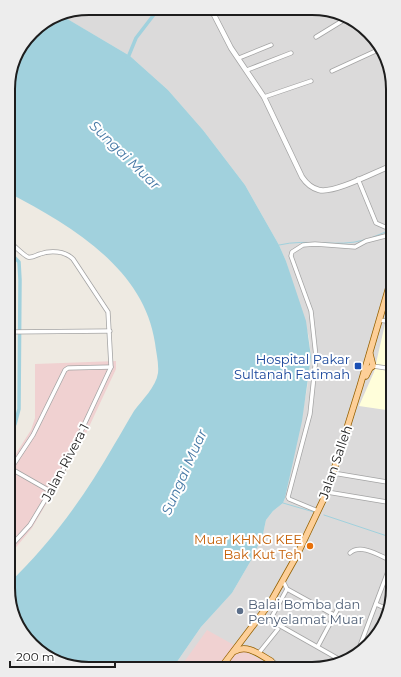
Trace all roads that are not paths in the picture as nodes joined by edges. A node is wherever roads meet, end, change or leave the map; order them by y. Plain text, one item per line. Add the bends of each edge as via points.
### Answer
1 (214, 15) edge
2 (341, 22) edge
3 (316, 37) dead end
4 (270, 45) dead end
5 (291, 53) dead end
6 (376, 53) edge
7 (239, 58) junction
8 (247, 70) junction
9 (332, 71) dead end
10 (311, 81) dead end
11 (264, 97) junction
12 (386, 168) edge
13 (358, 179) junction
14 (386, 227) edge
15 (386, 236) edge
16 (15, 247) edge
17 (386, 296) edge
18 (379, 320) junction
19 (386, 321) edge
20 (15, 332) edge
21 (110, 332) junction
22 (370, 352) junction
23 (373, 366) junction
24 (111, 367) junction
25 (386, 368) edge
26 (361, 383) junction
27 (15, 460) edge
28 (15, 470) edge
29 (333, 473) junction
30 (386, 482) edge
31 (50, 491) junction
32 (327, 492) junction
33 (386, 502) edge
34 (318, 511) junction
35 (15, 542) edge
36 (350, 553) dead end
37 (386, 558) edge
38 (386, 578) edge
39 (283, 581) junction
40 (287, 590) junction
41 (342, 601) dead end
42 (376, 604) junction
43 (383, 607) edge
44 (261, 615) junction
45 (334, 615) junction
46 (270, 620) junction
47 (278, 630) dead end
48 (244, 638) junction
49 (364, 640) edge
50 (318, 646) junction
51 (249, 649) junction
52 (233, 652) junction
53 (258, 654) junction
54 (337, 658) edge
55 (271, 661) edge
56 (225, 662) edge

1 - 7 street
2 - 3 street
4 - 7 street
5 - 8 street
6 - 9 street
7 - 8 street
8 - 11 street
10 - 11 street
11 - 13 street via 302,177 310,186 327,191
12 - 13 street
13 - 14 street via 376,224
15 - 34 street via 355,247 303,245 292,252 311,311 316,357 310,414 288,497 291,501
16 - 21 street via 27,257 61,252 69,255 106,306
17 - 18 main road, Jalan Salleh
18 - 19 street
18 - 22 main road, Jalan Salleh
20 - 21 street
21 - 24 street
22 - 23 main road
22 - 26 main road, Jalan Salleh
23 - 25 street
23 - 26 main road
24 - 27 street via 66,369 32,435
24 - 31 street, Jalan Rivera 1 via 63,470
26 - 29 main road, Jalan Salleh
28 - 31 street
29 - 30 street
29 - 32 main road, Jalan Salleh
31 - 35 street, Jalan Rivera 1 via 30,525
32 - 33 street
32 - 34 main road, Jalan Salleh
34 - 39 main road, Jalan Salleh
36 - 37 street via 363,549
38 - 42 street
39 - 40 street
39 - 44 main road, Jalan Salleh
40 - 45 street
40 - 46 street
41 - 45 street
42 - 43 street
42 - 49 street
44 - 46 street
44 - 48 main road, Jalan Salleh
45 - 50 street
46 - 50 street
47 - 53 street
48 - 51 main road
48 - 52 main road, Jalan Salleh
50 - 54 street
51 - 52 main road via 241,648
51 - 53 main road
52 - 56 main road, Jalan Salleh
53 - 55 main road

